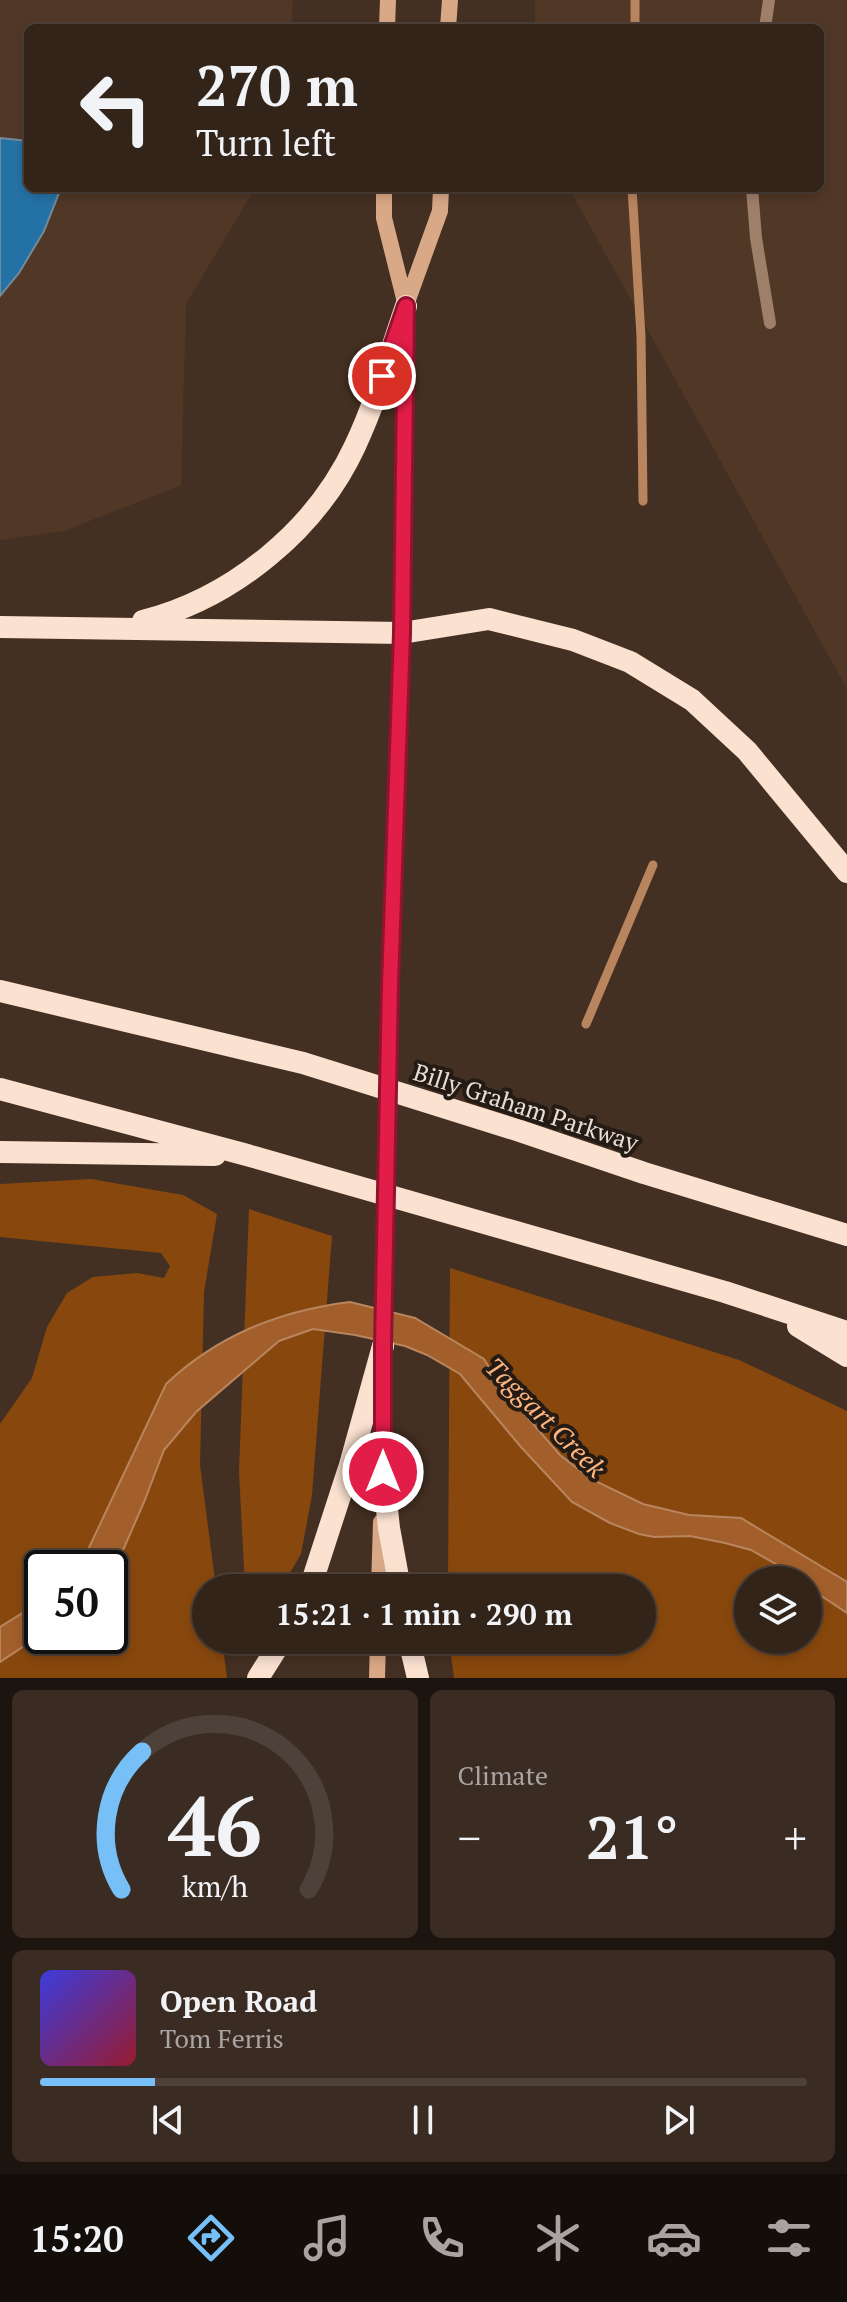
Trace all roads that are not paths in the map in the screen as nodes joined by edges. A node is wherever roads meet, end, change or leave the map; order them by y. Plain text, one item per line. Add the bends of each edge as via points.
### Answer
1 (388, 0) edge
2 (450, 0) edge
3 (769, 0) edge
4 (387, 24) edge
5 (448, 24) edge
6 (766, 24) edge
7 (384, 192) edge
8 (441, 192) edge
9 (752, 192) edge
10 (406, 306) junction
11 (770, 323) dead end
12 (0, 627) edge
13 (115, 628) junction
14 (402, 633) junction
15 (847, 872) edge
16 (0, 991) edge
17 (0, 1089) edge
18 (0, 1152) edge
19 (247, 1155) junction
20 (847, 1235) edge
21 (725, 1292) junction
22 (847, 1332) edge
23 (383, 1346) junction
24 (847, 1356) edge
25 (383, 1472) junction
26 (315, 1574) edge
27 (379, 1574) edge
28 (397, 1574) edge
29 (273, 1654) edge
30 (378, 1654) edge
31 (412, 1654) edge
32 (258, 1678) edge
33 (377, 1678) edge
34 (418, 1678) edge

1 - 4 main road
2 - 5 main road
3 - 6 lane
7 - 10 main road via 384,218
8 - 10 main road via 440,211
9 - 11 lane
10 - 13 highway via 355,447 314,511 273,552 211,595
10 - 14 main road
12 - 13 highway
13 - 14 highway
14 - 15 highway via 489,619 573,640 630,662 692,700 747,751
14 - 23 main road, bridge
16 - 20 highway, Billy Graham Parkway via 303,1063
17 - 19 highway
18 - 19 highway
19 - 21 highway
21 - 22 highway
21 - 24 highway via 803,1328
23 - 25 main road
23 - 26 highway
25 - 27 main road
25 - 28 highway
29 - 32 highway
30 - 33 main road
31 - 34 highway

